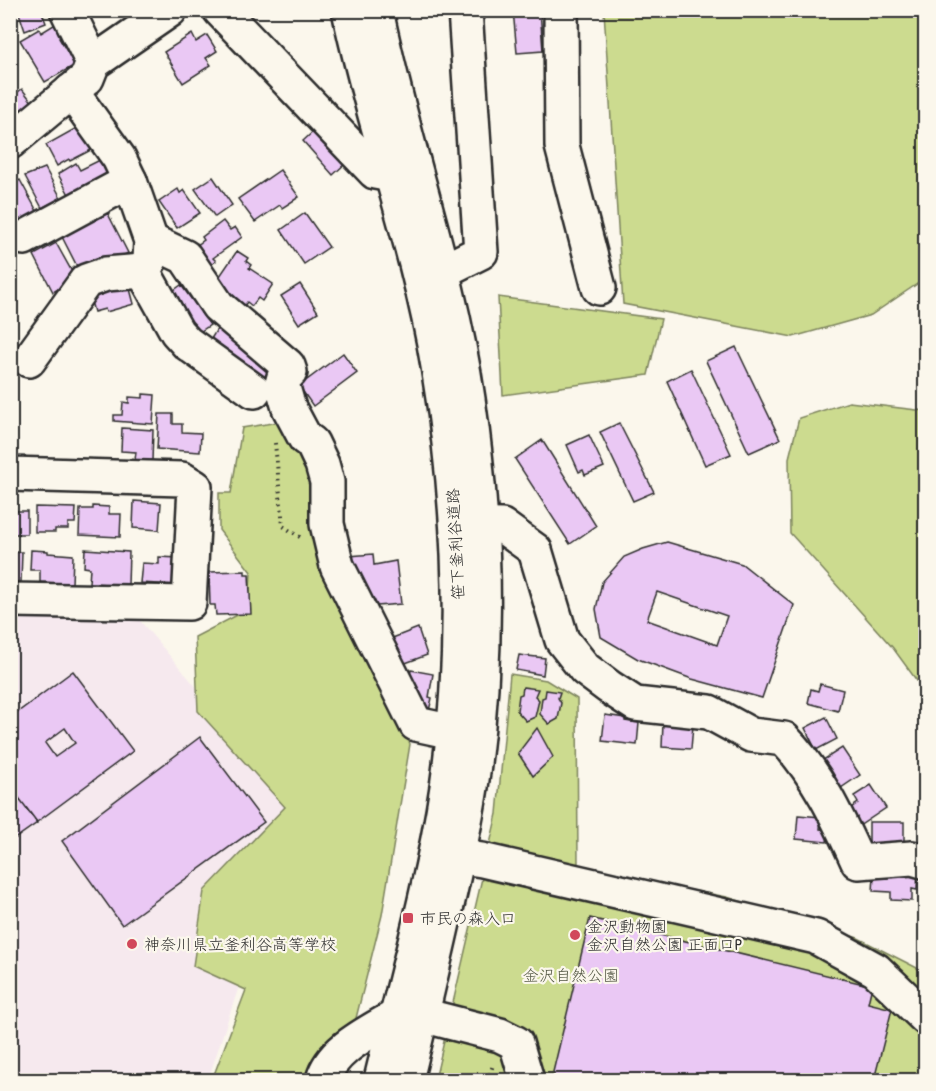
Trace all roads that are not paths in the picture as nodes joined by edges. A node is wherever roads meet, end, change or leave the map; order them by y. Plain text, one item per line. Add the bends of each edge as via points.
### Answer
1 (67, 10) edge
2 (170, 10) edge
3 (220, 10) edge
4 (349, 10) edge
5 (376, 10) edge
6 (465, 10) edge
7 (561, 10) edge
8 (93, 63) junction
9 (71, 91) junction
10 (10, 142) edge
11 (392, 175) junction
12 (130, 181) junction
13 (24, 238) dead end
14 (147, 256) junction
15 (432, 277) junction
16 (599, 288) dead end
17 (29, 360) dead end
18 (254, 392) dead end
19 (10, 474) edge
20 (469, 525) junction
21 (10, 600) edge
22 (453, 732) junction
23 (446, 854) junction
24 (926, 862) edge
25 (409, 1016) junction
26 (926, 1018) edge
27 (323, 1080) edge
28 (381, 1080) edge
29 (405, 1080) edge
30 (527, 1080) edge

1 - 8 street
2 - 8 street
3 - 11 street via 375,172
4 - 11 street, 笹下釜利谷道路
5 - 15 street, 笹下釜利谷道路
6 - 15 street via 481,252
7 - 16 street via 562,146
8 - 9 street via 87,78
9 - 10 street
9 - 12 street via 119,158
11 - 15 street, 笹下釜利谷道路
12 - 13 street
12 - 14 street
14 - 17 street via 86,281
14 - 18 street via 177,332
14 - 22 street via 185,256 218,306 288,366 290,372 282,384 289,408 305,438 312,443 327,482 327,524 337,566 416,724
15 - 20 street, 笹下釜利谷道路 via 468,397
19 - 21 street via 182,479 195,487 189,603
20 - 22 street, 笹下釜利谷道路
20 - 23 street, 笹下釜利谷道路 via 484,620 480,701 471,788
20 - 24 street via 502,526 535,550 562,640 585,669 609,687 635,704 709,712 751,735 784,739 801,757 823,793 858,862 912,858
22 - 23 street, 笹下釜利谷道路
23 - 25 street, 笹下釜利谷道路 via 407,976
23 - 26 street via 816,937 876,970
25 - 27 street via 353,1043 335,1058
25 - 28 street, 笹下釜利谷道路
25 - 29 street, 笹下釜利谷道路
25 - 30 street via 500,1035 516,1043

